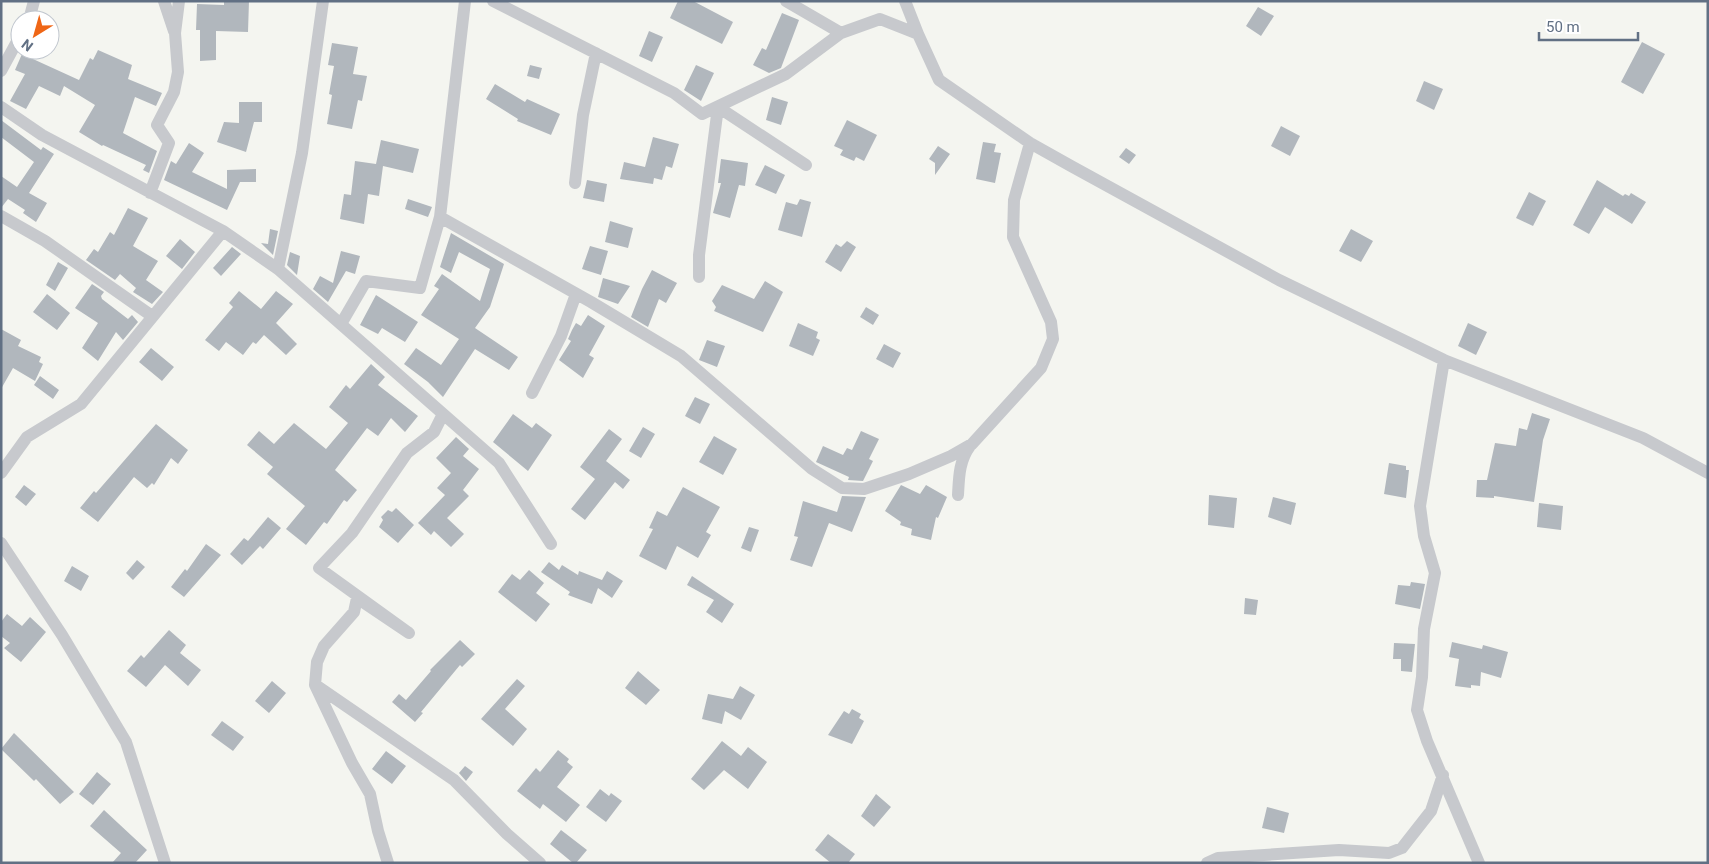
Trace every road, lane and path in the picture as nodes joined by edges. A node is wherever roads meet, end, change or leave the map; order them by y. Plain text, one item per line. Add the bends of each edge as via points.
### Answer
1 (164, 1) edge
2 (179, 1) edge
3 (322, 1) edge
4 (465, 1) edge
5 (493, 1) edge
6 (786, 1) edge
7 (905, 1) edge
8 (175, 33) junction
9 (841, 33) junction
10 (918, 34) junction
11 (596, 53) junction
12 (10, 54) edge
13 (1, 71) edge
14 (1, 106) edge
15 (718, 107) junction
16 (1030, 143) junction
17 (806, 165) dead end
18 (575, 183) dead end
19 (150, 193) junction
20 (1, 216) edge
21 (440, 217) junction
22 (223, 232) junction
23 (278, 268) junction
24 (699, 277) dead end
25 (576, 294) junction
26 (152, 316) junction
27 (341, 324) junction
28 (1444, 360) junction
29 (532, 393) dead end
30 (443, 414) junction
31 (972, 444) junction
32 (1708, 472) edge
33 (1, 473) edge
34 (958, 495) dead end
35 (1, 543) edge
36 (551, 544) dead end
37 (315, 684) junction
38 (1443, 775) junction
39 (164, 863) edge
40 (388, 863) edge
41 (540, 863) edge
42 (1207, 863) edge
43 (1479, 863) edge

1 - 8 street
2 - 8 street
3 - 23 street via 302,153
4 - 21 street
5 - 11 street
6 - 9 street
7 - 10 street
8 - 19 street via 178,72 174,92 157,124 169,143
9 - 10 street via 880,19
9 - 15 street via 786,74
10 - 16 street via 939,80
11 - 15 street via 674,93 702,114
11 - 18 street via 583,115
12 - 13 street
14 - 19 street via 42,135
15 - 17 street
15 - 24 street
16 - 28 street via 1279,280
16 - 31 street via 1014,200 1013,237 1051,322 1053,338 1041,368
19 - 22 street
20 - 26 street via 45,241
21 - 25 street
21 - 27 street via 420,288 366,281
22 - 23 street
22 - 26 street
23 - 27 street
25 - 29 street via 561,336
25 - 31 street via 680,356 812,469 842,488 864,489 908,474
26 - 33 street via 81,404 27,437
27 - 30 street
28 - 32 street via 1643,438
28 - 38 street via 1420,506 1424,536 1435,573 1424,630 1417,710
30 - 36 street via 499,463
30 - 37 street via 434,432 407,453 352,534 319,568 409,633 357,598 354,612 324,646 317,662
31 - 34 street via 960,465
35 - 39 street via 62,634 126,742
37 - 40 street via 370,794
37 - 41 street via 454,780
38 - 42 street via 1432,811 1402,848 1389,853 1339,850 1218,858
38 - 43 street

